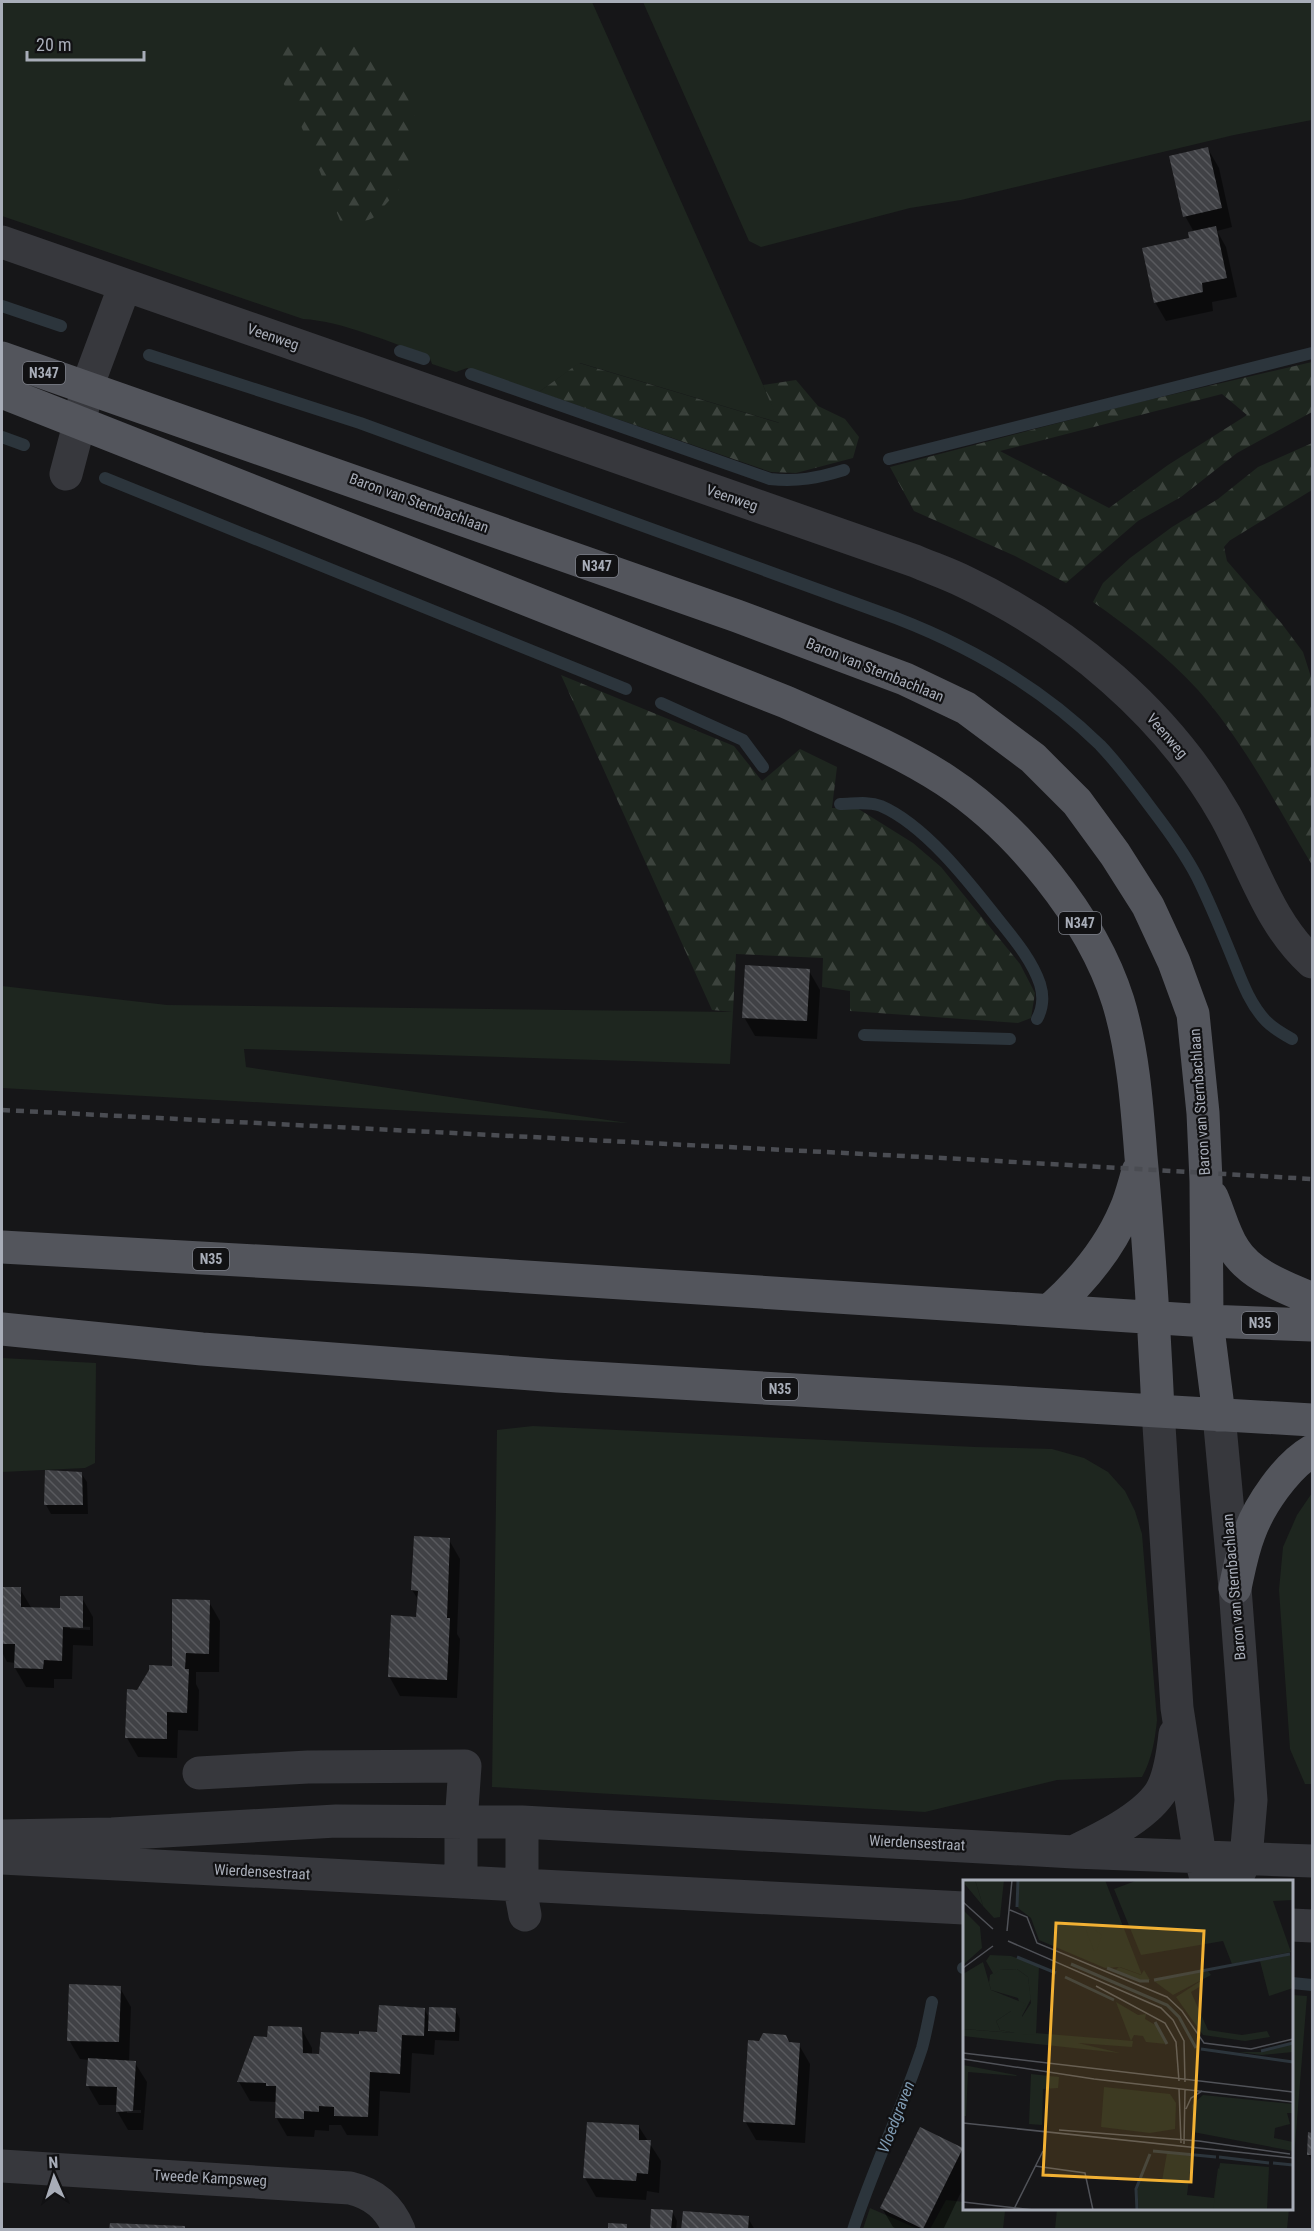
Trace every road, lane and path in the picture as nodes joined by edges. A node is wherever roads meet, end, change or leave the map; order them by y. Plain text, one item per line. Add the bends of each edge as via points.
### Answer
1 (2, 242) edge
2 (125, 285) junction
3 (2, 358) edge
4 (87, 387) junction
5 (2, 392) edge
6 (80, 421) junction
7 (66, 474) dead end
8 (1312, 962) edge
9 (1142, 1158) junction
10 (1206, 1181) junction
11 (2, 1247) edge
12 (1312, 1299) edge
13 (1051, 1310) junction
14 (1154, 1316) junction
15 (1207, 1321) junction
16 (1312, 1325) edge
17 (2, 1329) edge
18 (1158, 1410) junction
19 (1219, 1415) junction
20 (1312, 1420) edge
21 (1312, 1451) edge
22 (1235, 1588) junction
23 (1178, 1708) junction
24 (199, 1773) dead end
25 (522, 1822) junction
26 (461, 1823) junction
27 (2, 1836) edge
28 (1074, 1852) junction
29 (2, 1858) edge
30 (1312, 1862) edge
31 (1203, 1869) edge
32 (1241, 1870) edge
33 (461, 1882) junction
34 (524, 1900) junction
35 (963, 1908) edge
36 (1293, 1925) edge
37 (1312, 1926) edge
38 (2, 2166) edge
39 (399, 2229) edge

1 - 2 street, Veenweg
2 - 4 street
2 - 8 street, Veenweg via 915,561 1012,606 1100,668 1166,734 1224,813 1283,930
3 - 4 main road, Baron van Sternbachlaan / N347
4 - 6 street
4 - 10 main road, Baron van Sternbachlaan / N347 via 726,612 905,679 966,708 1033,758 1077,802 1152,914 1193,1014
5 - 6 main road, N347
6 - 7 street
6 - 9 main road, N347 via 786,702 904,755 945,780 980,806 1037,862 1088,935 1118,1001 1135,1092
9 - 13 main road via 1126,1210 1108,1244
9 - 14 main road, N347
10 - 12 main road via 1234,1250 1274,1283
10 - 15 main road, Baron van Sternbachlaan / N347
11 - 13 main road, N35
13 - 14 main road, N35
14 - 15 main road, N35
14 - 18 main road, N347
15 - 16 main road, N35
15 - 19 main road, Baron van Sternbachlaan / N347
17 - 18 main road, N35 via 499,1372
18 - 19 main road, N35
18 - 23 street
19 - 20 main road, N35
19 - 22 street, Baron van Sternbachlaan
21 - 22 main road via 1275,1488 1262,1508 1249,1533
22 - 32 street, Baron van Sternbachlaan via 1251,1800
23 - 28 street via 1170,1763 1160,1793 1133,1817
23 - 31 street
24 - 26 street via 308,1767 465,1766
25 - 26 street, Wierdensestraat
25 - 28 street, Wierdensestraat
25 - 34 street
26 - 27 street, Wierdensestraat via 336,1821
26 - 33 street
28 - 31 street, Wierdensestraat
29 - 33 street, Wierdensestraat
30 - 32 street, Wierdensestraat
31 - 32 street, Wierdensestraat
33 - 34 street, Wierdensestraat
34 - 35 street, Wierdensestraat
36 - 37 street
38 - 39 street, Tweede Kampsweg via 344,2187 363,2191 382,2203

